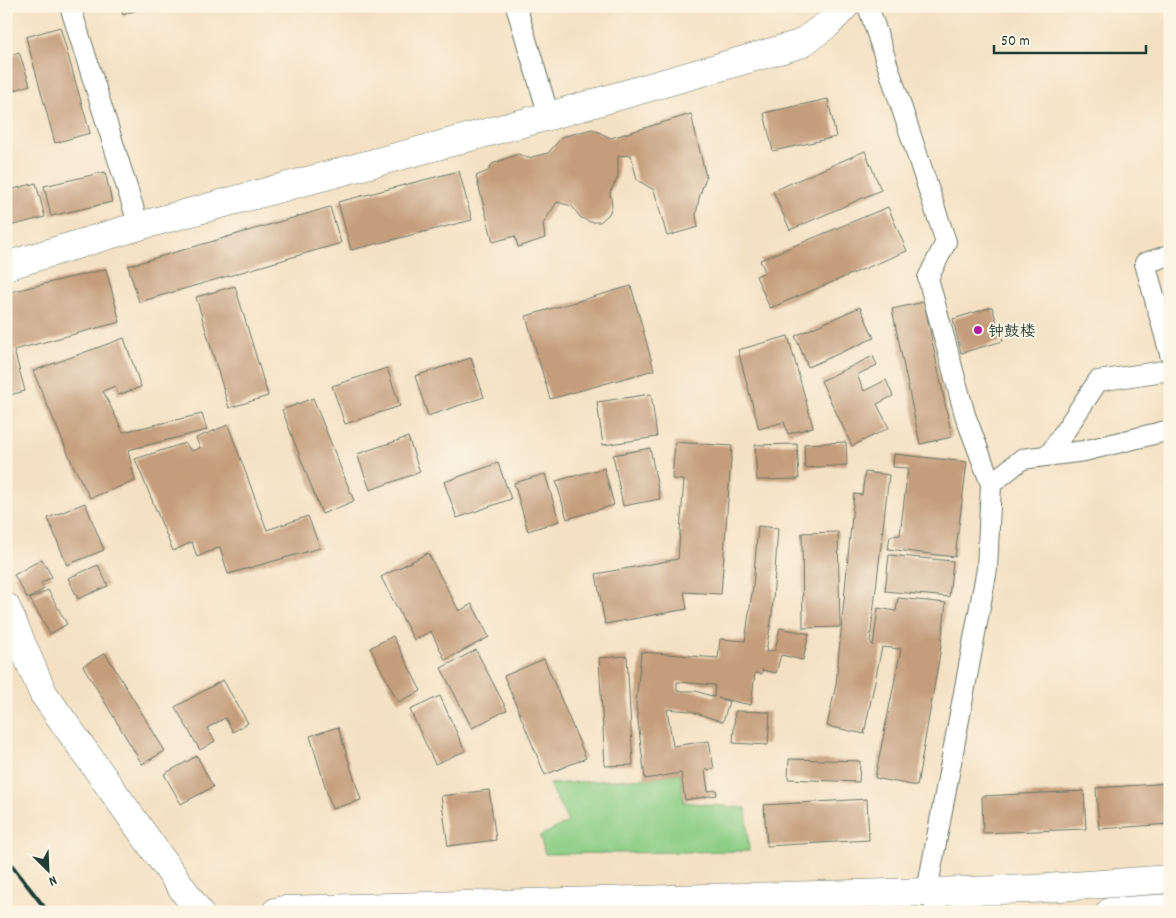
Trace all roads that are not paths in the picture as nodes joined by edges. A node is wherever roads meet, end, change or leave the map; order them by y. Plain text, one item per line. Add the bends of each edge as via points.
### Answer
1 (70, 6) edge
2 (516, 6) edge
3 (845, 6) edge
4 (868, 6) edge
5 (549, 116) junction
6 (139, 226) junction
7 (1170, 255) edge
8 (6, 266) edge
9 (1170, 354) edge
10 (1170, 370) edge
11 (1170, 430) edge
12 (1049, 455) junction
13 (991, 484) junction
14 (6, 607) edge
15 (1170, 879) edge
16 (933, 901) edge
17 (1170, 908) edge
18 (199, 912) edge
19 (276, 912) edge
20 (1110, 912) edge

1 - 6 street
2 - 5 street
3 - 5 main road via 828,24 800,44
4 - 13 street via 946,242 928,278 965,414
5 - 6 main road
6 - 8 main road
7 - 9 street via 1145,262
10 - 12 street via 1098,381
11 - 12 street via 1084,451
12 - 13 street via 1022,459
13 - 16 street via 987,569
14 - 18 main road via 43,693
15 - 16 main road via 1032,889
16 - 19 main road
17 - 20 main road

